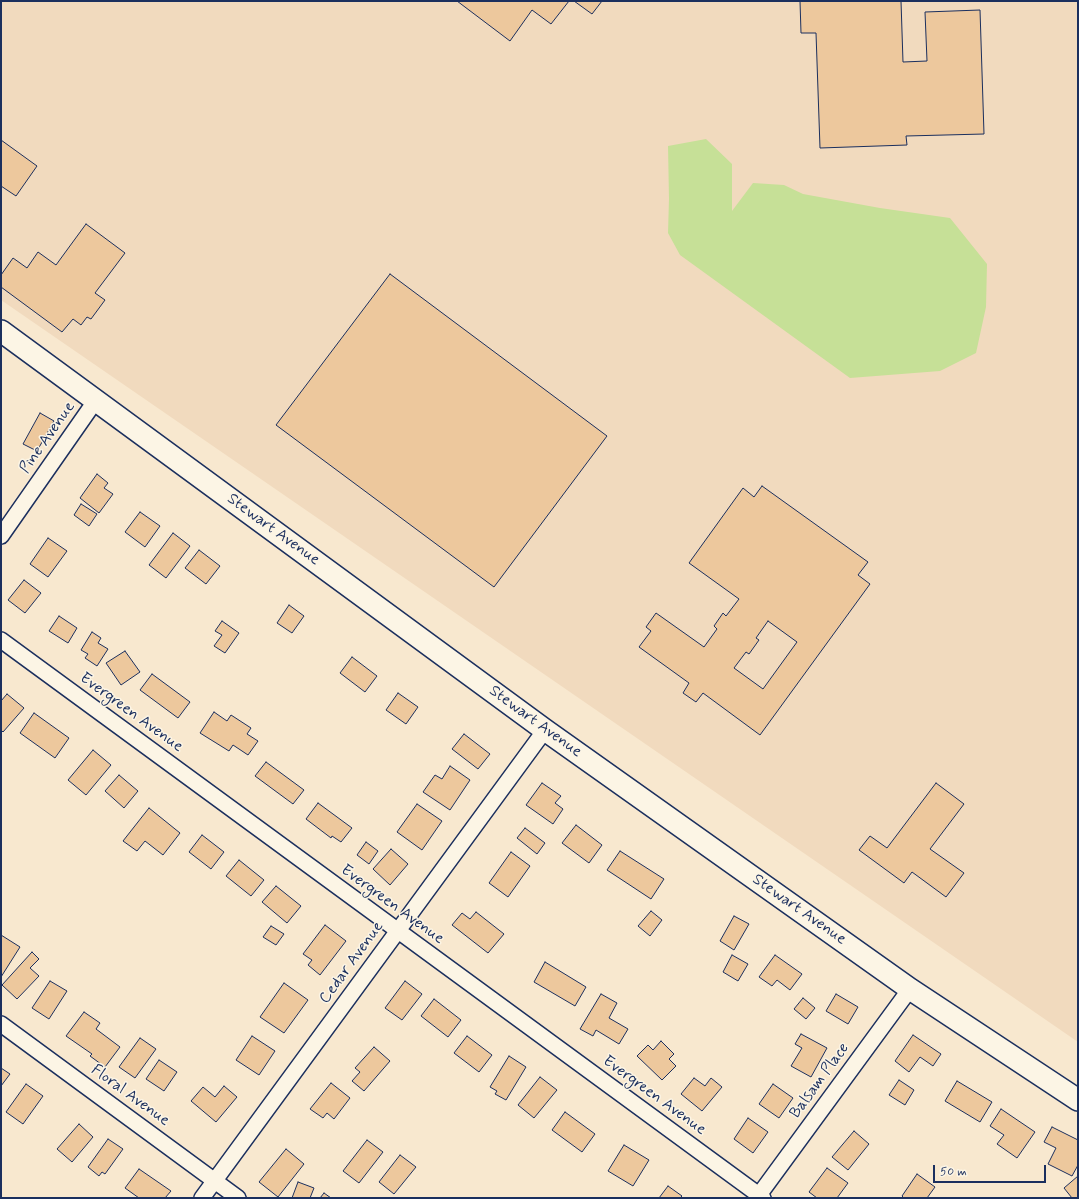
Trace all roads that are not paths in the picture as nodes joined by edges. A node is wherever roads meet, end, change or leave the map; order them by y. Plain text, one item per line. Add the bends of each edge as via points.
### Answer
1 (1, 331) edge
2 (96, 400) junction
3 (1, 536) edge
4 (1, 640) edge
5 (545, 730) junction
6 (397, 931) junction
7 (910, 989) junction
8 (1, 1024) edge
9 (1078, 1100) edge
10 (215, 1181) junction
11 (761, 1197) edge
12 (202, 1198) edge
13 (238, 1198) edge

1 - 2 main road, Stewart Avenue
2 - 3 street, Pine Avenue
2 - 5 main road, Stewart Avenue
4 - 6 street, Evergreen Avenue
5 - 6 street, Cedar Avenue
5 - 7 main road, Stewart Avenue
6 - 10 street, Cedar Avenue
6 - 11 street, Evergreen Avenue
7 - 9 main road, Stewart Avenue
7 - 11 street, Balsam Place
8 - 10 street, Floral Avenue
10 - 12 street, Cedar Avenue
10 - 13 street, Floral Avenue

